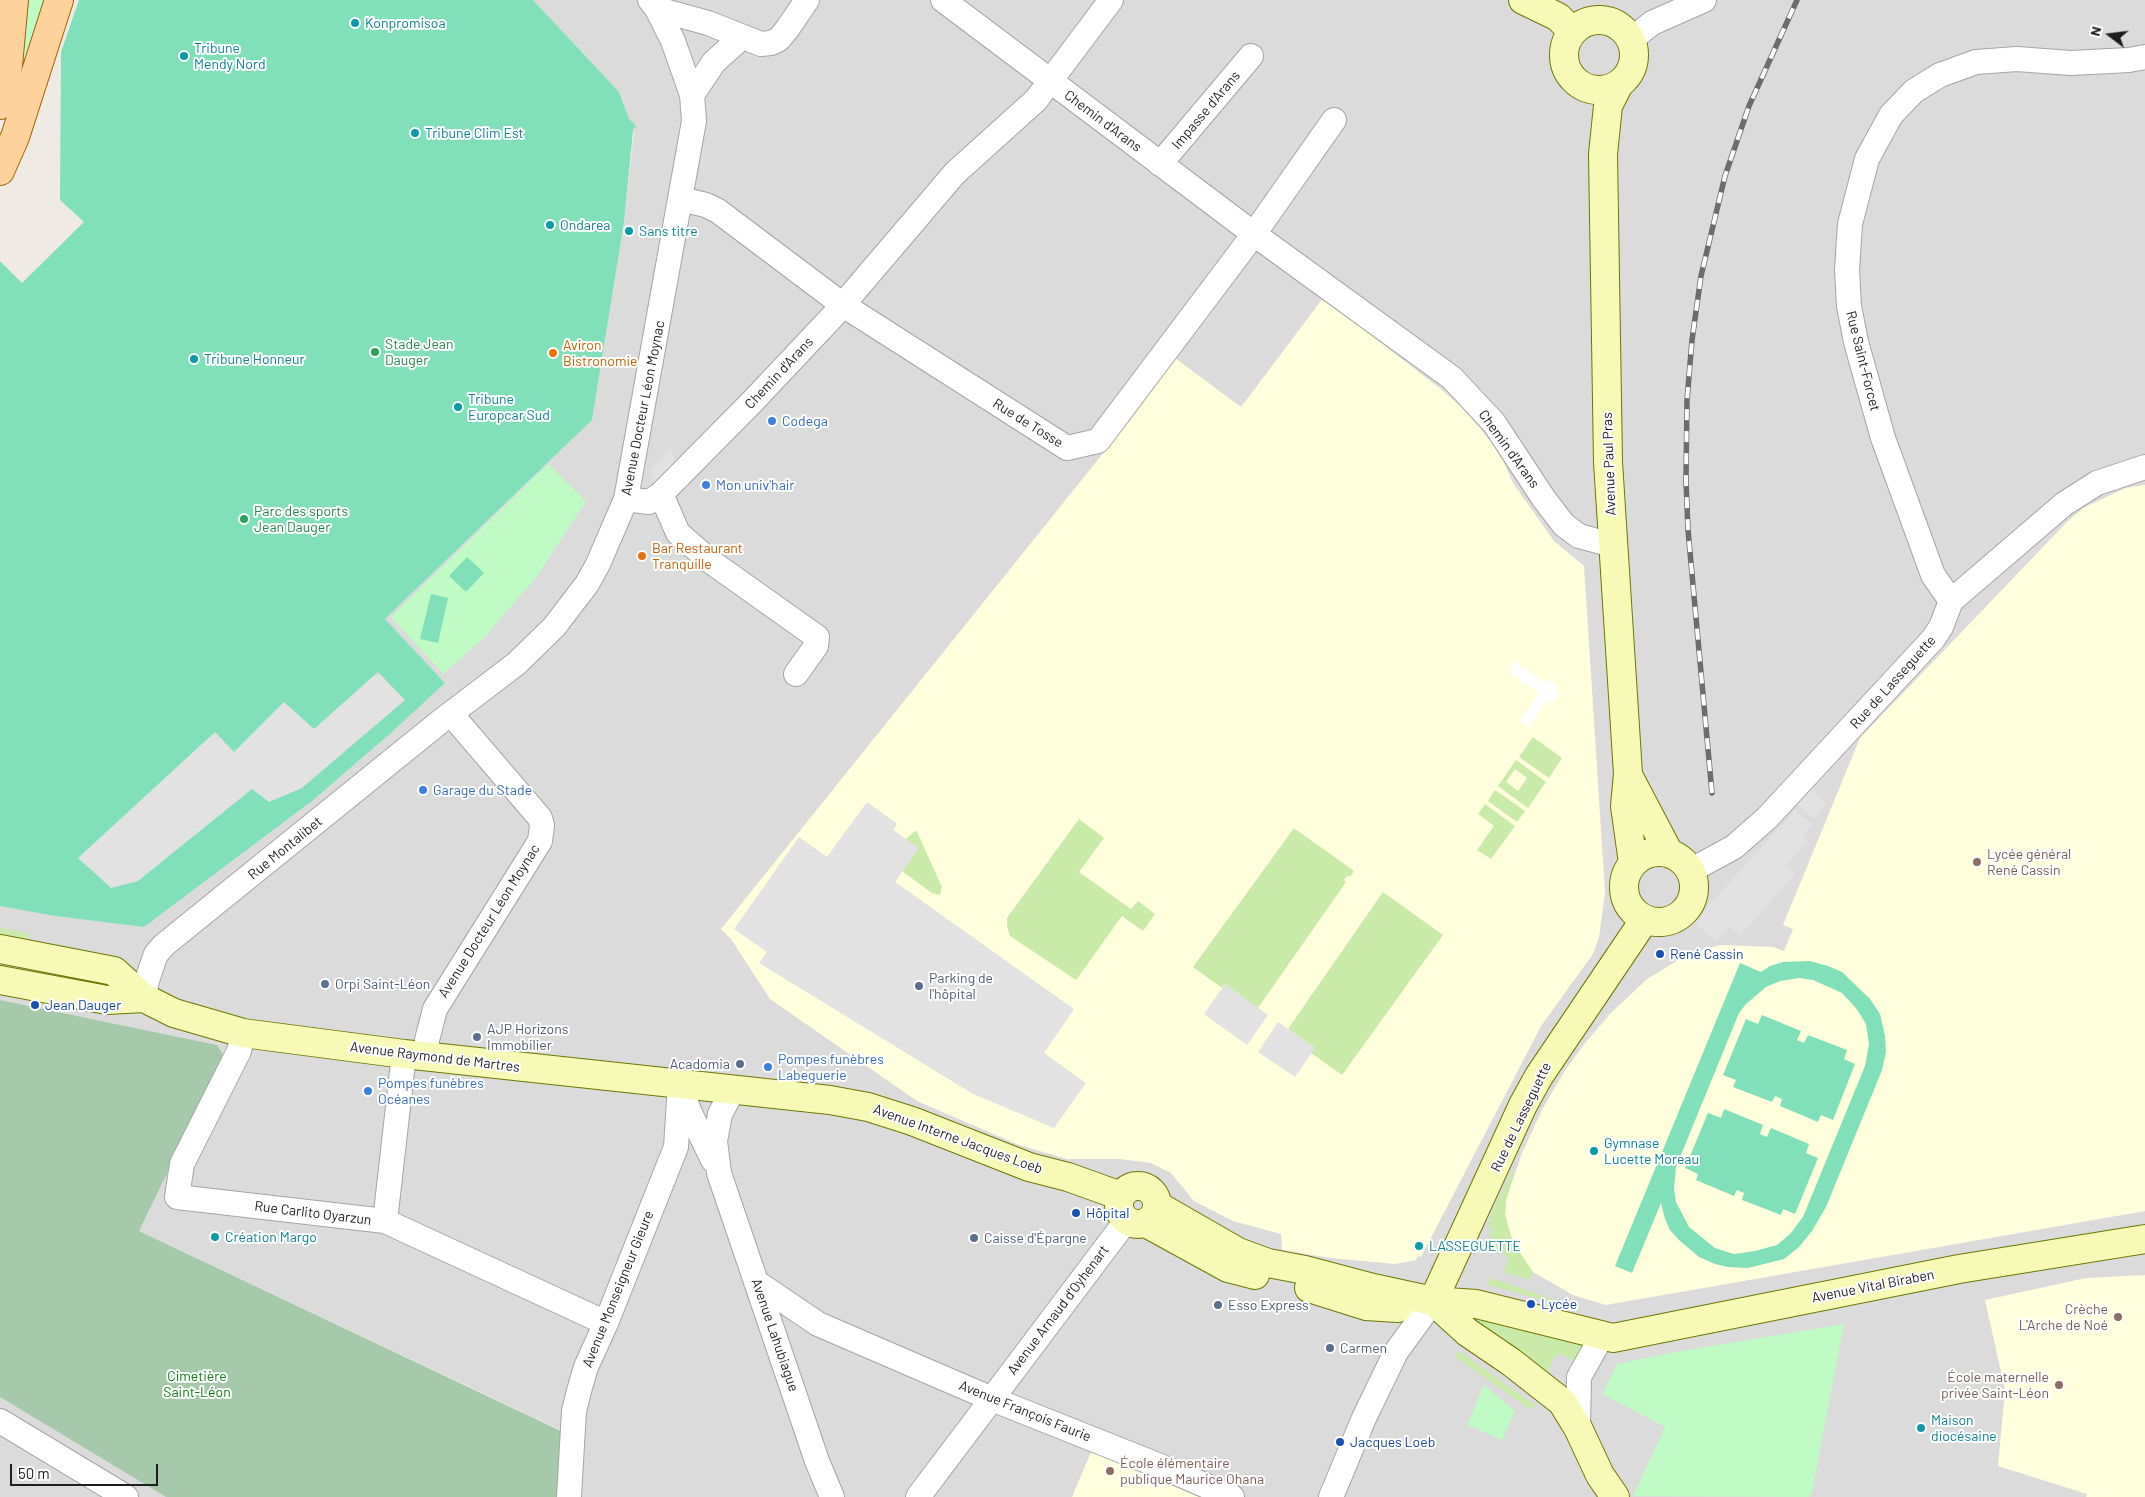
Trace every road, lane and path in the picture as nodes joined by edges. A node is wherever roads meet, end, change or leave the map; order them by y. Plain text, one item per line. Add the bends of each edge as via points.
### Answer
1 (14, 0) edge
2 (59, 0) edge
3 (806, 0) edge
4 (943, 0) edge
5 (1111, 0) edge
6 (1523, 0) edge
7 (1704, 0) edge
8 (653, 4) edge
9 (1572, 31) junction
10 (742, 37) junction
11 (1631, 40) junction
12 (1251, 56) dead end
13 (2145, 57) edge
14 (1575, 80) junction
15 (1051, 82) junction
16 (1619, 84) junction
17 (692, 95) junction
18 (0, 105) edge
19 (1334, 120) dead end
20 (1603, 154) junction
21 (1160, 164) junction
22 (0, 171) edge
23 (680, 199) junction
24 (1254, 234) junction
25 (843, 305) junction
26 (2145, 467) edge
27 (661, 494) junction
28 (626, 499) junction
29 (1612, 545) junction
30 (1951, 601) junction
31 (796, 674) dead end
32 (451, 714) junction
33 (1628, 774) junction
34 (1669, 853) junction
35 (1633, 863) junction
36 (1690, 871) junction
37 (1645, 919) junction
38 (0, 949) edge
39 (0, 980) edge
40 (144, 998) junction
41 (243, 1033) junction
42 (415, 1056) junction
43 (680, 1084) junction
44 (732, 1090) junction
45 (719, 1173) junction
46 (1138, 1211) junction
47 (385, 1222) junction
48 (2145, 1239) edge
49 (756, 1282) junction
50 (1433, 1300) junction
51 (606, 1323) junction
52 (818, 1324) junction
53 (1602, 1336) junction
54 (777, 1341) junction
55 (992, 1399) junction
56 (0, 1421) edge
57 (1578, 1428) junction
58 (126, 1497) edge
59 (569, 1497) edge
60 (832, 1497) edge
61 (918, 1497) edge
62 (1232, 1497) edge
63 (1331, 1497) edge
64 (1615, 1497) edge

1 - 18 main road via 8,66
2 - 22 main road via 15,137
3 - 10 street via 779,39 761,44
4 - 15 street
5 - 15 street
6 - 9 main road via 1558,17
7 - 11 street via 1652,23
8 - 10 street
8 - 17 street, Avenue Docteur Léon Moynac via 673,41
9 - 11 main road via 1587,22 1604,20 1615,23
9 - 14 main road via 1565,46 1564,62
10 - 17 street via 714,62
11 - 16 main road via 1633,64
12 - 21 street, Impasse d'Arans
13 - 30 street, Rue Saint-Forcet via 2071,63 2017,59 1976,62 1914,91 1891,115 1867,159 1850,224 1849,306 1883,438 1933,575
14 - 16 main road via 1596,90
14 - 20 main road, Avenue Paul Pras via 1588,106
15 - 21 street, Chemin d'Arans
15 - 25 street, Chemin d'Arans via 1036,100 955,173
16 - 20 main road, Avenue Paul Pras via 1608,106
17 - 23 street, Avenue Docteur Léon Moynac via 694,122
19 - 24 street, Rue de Tosse
20 - 29 main road, Avenue Paul Pras
21 - 24 street, Chemin d'Arans
23 - 25 street, Rue de Tosse via 718,211
23 - 28 street, Avenue Docteur Léon Moynac
24 - 25 street, Rue de Tosse via 1098,441 1067,448
24 - 29 street, Chemin d'Arans via 1452,378 1494,423 1564,525 1579,536
25 - 27 street, Chemin d'Arans
26 - 30 street, Rue de Lasseguette via 2097,483 2064,504
27 - 28 street, Chemin d'Arans via 649,502
27 - 31 street via 678,533 710,562 817,637 816,646
28 - 32 street, Avenue Docteur Léon Moynac via 587,584 554,627 516,664
29 - 33 main road, Avenue Paul Pras
30 - 36 street, Rue de Lasseguette via 1933,639 1767,818 1734,847
32 - 40 street, Rue Montalibet via 164,945 156,954
32 - 42 street, Avenue Docteur Léon Moynac via 540,818 542,825 540,840 435,1008 427,1040
33 - 34 main road, Avenue Paul Pras
33 - 35 main road, Avenue Paul Pras via 1625,806
34 - 35 main road via 1650,853
34 - 36 main road
35 - 37 main road via 1627,872 1624,891 1631,908
36 - 37 main road via 1693,883 1688,906 1669,920
37 - 50 main road, Rue de Lasseguette via 1539,1076
38 - 40 main road, Avenue Raymond de Martres via 114,971
39 - 40 main road, Avenue Raymond de Martres via 108,1000
40 - 41 main road, Avenue Raymond de Martres via 174,1013
41 - 42 main road, Avenue Raymond de Martres
41 - 47 street, Rue Carlito Oyarzun via 239,1051 182,1164 177,1197
42 - 43 main road, Avenue Raymond de Martres
42 - 47 street, Avenue Docteur Léon Moynac
43 - 44 main road, Avenue Raymond de Martres
43 - 45 street, Avenue Lahubiague
43 - 51 street, Avenue Monseigneur Gieure via 676,1147
44 - 45 street, Avenue Lahubiague via 720,1114 715,1141
44 - 46 main road, Avenue Interne Jacques Loeb via 830,1100 890,1113 1029,1167 1068,1176
45 - 49 street, Avenue Lahubiague
46 - 50 main road, Avenue Interne Jacques Loeb via 1228,1268 1366,1306 1399,1308
46 - 55 street, Avenue Arnaud d'Oyhenart
47 - 51 street, Rue Carlito Oyarzun
48 - 53 main road, Avenue Vital Biraben via 1959,1269 1613,1338
49 - 52 street, Avenue François Faurie
49 - 54 street, Avenue Lahubiague
50 - 53 main road, Avenue Vital Biraben via 1476,1304
50 - 57 main road via 1467,1332 1512,1362 1562,1402
50 - 63 street via 1396,1352
51 - 59 street, Avenue Monseigneur Gieure via 586,1367 574,1411
52 - 54 street, Avenue François Faurie via 791,1327
52 - 55 street, Avenue François Faurie
53 - 57 street via 1579,1377
54 - 60 street, Avenue Lahubiague
55 - 61 street, Avenue Arnaud d'Oyhenart
55 - 62 street, Avenue François Faurie
56 - 58 street
57 - 64 main road via 1600,1476

